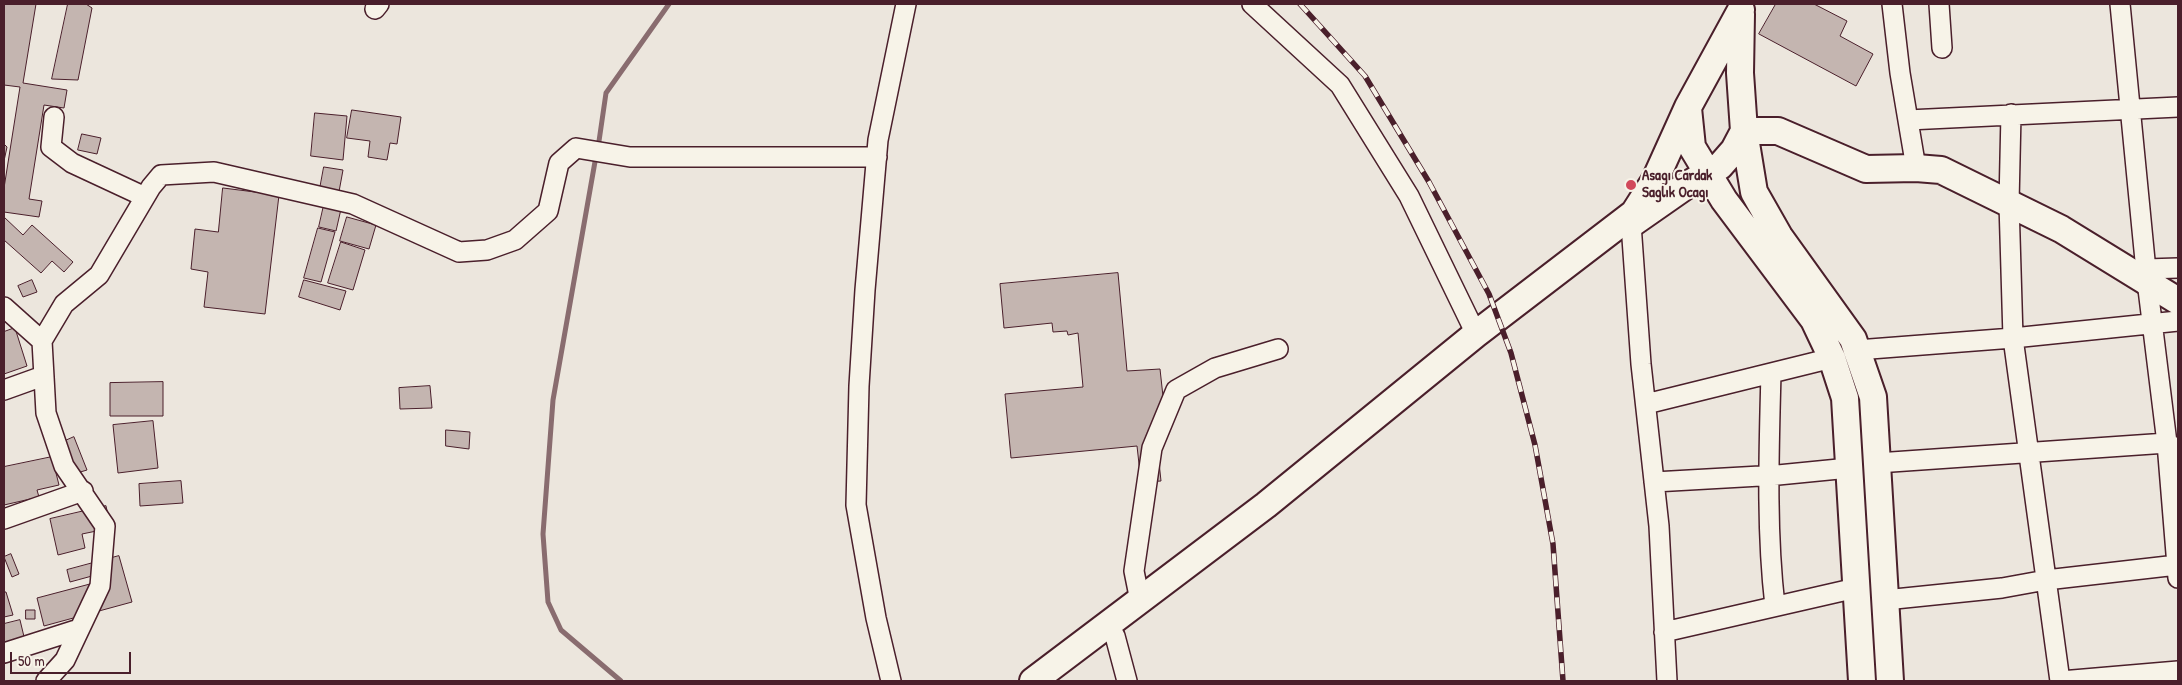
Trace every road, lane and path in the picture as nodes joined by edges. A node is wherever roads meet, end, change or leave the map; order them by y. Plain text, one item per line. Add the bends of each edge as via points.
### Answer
1 (906, 4) edge
2 (1252, 4) edge
3 (1892, 4) edge
4 (1939, 4) edge
5 (2120, 4) edge
6 (1741, 6) edge
7 (1942, 48) dead end
8 (2178, 107) edge
9 (1688, 108) junction
10 (2130, 109) junction
11 (2011, 114) junction
12 (54, 117) dead end
13 (1908, 120) junction
14 (1744, 131) junction
15 (877, 157) junction
16 (1916, 168) junction
17 (1707, 174) junction
18 (144, 197) junction
19 (2008, 203) junction
20 (1631, 224) junction
21 (2178, 268) edge
22 (2146, 275) junction
23 (2178, 301) edge
24 (4, 307) edge
25 (2178, 321) edge
26 (2152, 324) junction
27 (1476, 334) junction
28 (2013, 338) junction
29 (42, 341) junction
30 (1278, 349) dead end
31 (1857, 350) junction
32 (1832, 358) junction
33 (1771, 373) junction
34 (43, 376) junction
35 (4, 390) edge
36 (1646, 404) junction
37 (2173, 446) edge
38 (2029, 452) junction
39 (1877, 463) junction
40 (1849, 468) junction
41 (1768, 476) junction
42 (1654, 482) junction
43 (83, 491) junction
44 (4, 519) edge
45 (2178, 572) edge
46 (2046, 580) junction
47 (1856, 588) junction
48 (1140, 600) junction
49 (1885, 600) junction
50 (1775, 606) junction
51 (79, 629) junction
52 (1664, 632) junction
53 (1115, 636) junction
54 (4, 653) edge
55 (2178, 671) edge
56 (46, 681) edge
57 (891, 681) edge
58 (1033, 681) edge
59 (1056, 681) edge
60 (1127, 681) edge
61 (1667, 681) edge
62 (1862, 681) edge
63 (1890, 681) edge
64 (2061, 681) edge

1 - 15 street
2 - 27 street via 1340,85 1409,196
3 - 13 street
4 - 7 street
5 - 10 street
6 - 9 main road
6 - 14 main road via 1740,74
8 - 10 street
9 - 17 main road via 1692,147
9 - 27 main road via 1655,180 1634,213
10 - 11 street
10 - 22 street
11 - 13 street
11 - 19 street
12 - 18 street via 51,147 72,163
13 - 16 street
14 - 16 main road via 1778,131 1866,169
14 - 17 main road via 1734,150 1720,166
14 - 31 main road via 1754,192 1779,236 1853,339
15 - 18 street via 630,157 576,148 559,164 548,211 515,240 487,250 458,252 353,204 214,172 160,174
15 - 57 street via 864,290 856,505
16 - 19 main road via 1941,170
17 - 20 main road
17 - 32 main road via 1814,320
18 - 29 street via 99,275 64,304
19 - 22 main road
19 - 28 street
20 - 36 street
20 - 53 main road via 1462,363
21 - 22 street
22 - 23 main road
22 - 26 street
24 - 29 street
25 - 26 street
26 - 28 street
26 - 37 street
27 - 48 main road via 1266,505
28 - 31 street
28 - 38 street
29 - 34 street
30 - 48 street via 1215,368 1176,390 1152,448 1134,571
31 - 39 main road via 1873,397
32 - 33 street
32 - 40 main road via 1844,398
33 - 36 street
33 - 41 street
34 - 35 street
34 - 43 street via 46,413 64,466
36 - 42 street
37 - 38 street
37 - 45 street
38 - 39 street
38 - 46 street
39 - 49 main road
40 - 41 street
40 - 47 main road
41 - 42 street
41 - 50 street
42 - 52 street
43 - 44 street
43 - 51 street via 105,526 100,586
45 - 46 street
46 - 49 street via 2002,588
46 - 64 street
47 - 50 street
47 - 62 main road
48 - 58 main road
49 - 63 main road
50 - 52 street
51 - 54 street
51 - 56 street via 65,660
52 - 61 street
53 - 59 main road
53 - 60 street
55 - 64 street

